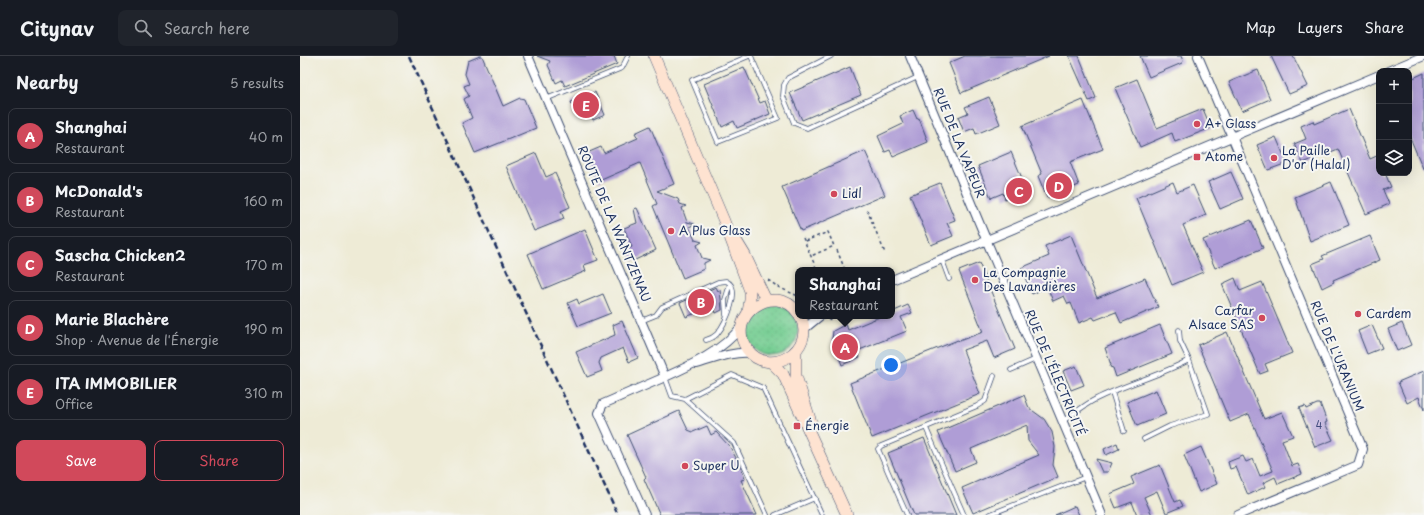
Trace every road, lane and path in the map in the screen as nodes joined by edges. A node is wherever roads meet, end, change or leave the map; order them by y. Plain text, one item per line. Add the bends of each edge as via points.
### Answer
1 (528, 56) edge
2 (628, 56) edge
3 (654, 56) edge
4 (750, 56) edge
5 (831, 56) edge
6 (910, 56) edge
7 (1198, 56) edge
8 (1424, 56) edge
9 (1395, 68) edge
10 (919, 76) junction
11 (1376, 76) edge
12 (546, 99) junction
13 (1232, 137) junction
14 (867, 210) dead end
15 (724, 221) junction
16 (803, 238) dead end
17 (986, 240) junction
18 (805, 241) junction
19 (837, 250) dead end
20 (885, 253) dead end
21 (811, 256) junction
22 (942, 260) junction
23 (816, 267) edge
24 (844, 267) edge
25 (895, 279) edge
26 (949, 279) dead end
27 (730, 284) junction
28 (766, 300) junction
29 (795, 308) edge
30 (748, 312) junction
31 (726, 317) junction
32 (801, 319) edge
33 (816, 319) edge
34 (641, 321) junction
35 (742, 327) junction
36 (804, 329) junction
37 (1179, 330) dead end
38 (706, 340) dead end
39 (796, 351) junction
40 (751, 353) junction
41 (1036, 359) junction
42 (1190, 360) junction
43 (771, 362) junction
44 (689, 366) junction
45 (1012, 370) dead end
46 (994, 376) dead end
47 (665, 377) junction
48 (1112, 392) junction
49 (684, 399) junction
50 (1062, 421) junction
51 (926, 428) junction
52 (1124, 431) dead end
53 (1144, 439) dead end
54 (825, 463) junction
55 (1086, 477) junction
56 (815, 498) junction
57 (645, 515) edge
58 (767, 515) edge
59 (775, 515) edge
60 (822, 515) edge
61 (847, 515) edge
62 (907, 515) edge
63 (964, 515) edge
64 (988, 515) edge
65 (1102, 515) edge
66 (1238, 515) edge

1 - 12 street, ROUTE DE LA WANTZENAU
2 - 12 lane via 622,68
3 - 15 main road
4 - 4 lane via 692,80 718,142 778,118
5 - 10 lane via 788,78 784,85 783,96 794,123 801,127 808,128
6 - 10 street, RUE DE LA VAPEUR
7 - 13 street
8 - 9 street
10 - 17 street, RUE DE LA VAPEUR
11 - 13 street
12 - 34 street, ROUTE DE LA WANTZENAU
13 - 17 street
13 - 66 street, RUE DE L'URANIUM via 1363,449 1358,465
14 - 20 path
15 - 28 main road via 745,255
15 - 30 main road via 750,291
16 - 18 path
17 - 22 street
17 - 41 street, RUE DE L'ÉLECTRICITÉ
18 - 21 path
18 - 21 path via 828,232 834,246
19 - 24 path
21 - 23 path
22 - 25 street
22 - 26 lane
27 - 31 lane via 725,300
27 - 31 lane via 733,295
27 - 34 lane via 726,281 718,282 662,307 656,315
28 - 29 main road via 783,301
28 - 30 main road via 753,306
30 - 35 main road
31 - 38 lane via 716,334
32 - 36 main road
33 - 36 street
34 - 47 street, ROUTE DE LA WANTZENAU
35 - 40 main road via 743,341
35 - 44 street via 725,344
36 - 39 main road via 801,344
37 - 42 lane via 1180,341
39 - 43 main road via 789,358
39 - 54 main road via 796,376
40 - 43 main road via 756,358
40 - 44 street via 742,352
41 - 45 lane
41 - 50 street, RUE DE L'ÉLECTRICITÉ
42 - 48 lane
42 - 53 lane via 1208,414 1170,426
43 - 54 main road via 783,374
44 - 47 street
46 - 51 lane via 985,401
47 - 49 lane via 672,396
47 - 57 street via 603,404 599,413
48 - 50 lane via 1084,405
48 - 52 lane
49 - 56 lane via 732,375 764,388
49 - 58 lane via 734,443
50 - 55 street, RUE DE L'ÉLECTRICITÉ
51 - 62 lane via 878,449
51 - 63 lane
54 - 61 main road
55 - 64 lane
55 - 65 street, RUE DE L'ÉLECTRICITÉ
56 - 59 lane
56 - 60 lane

